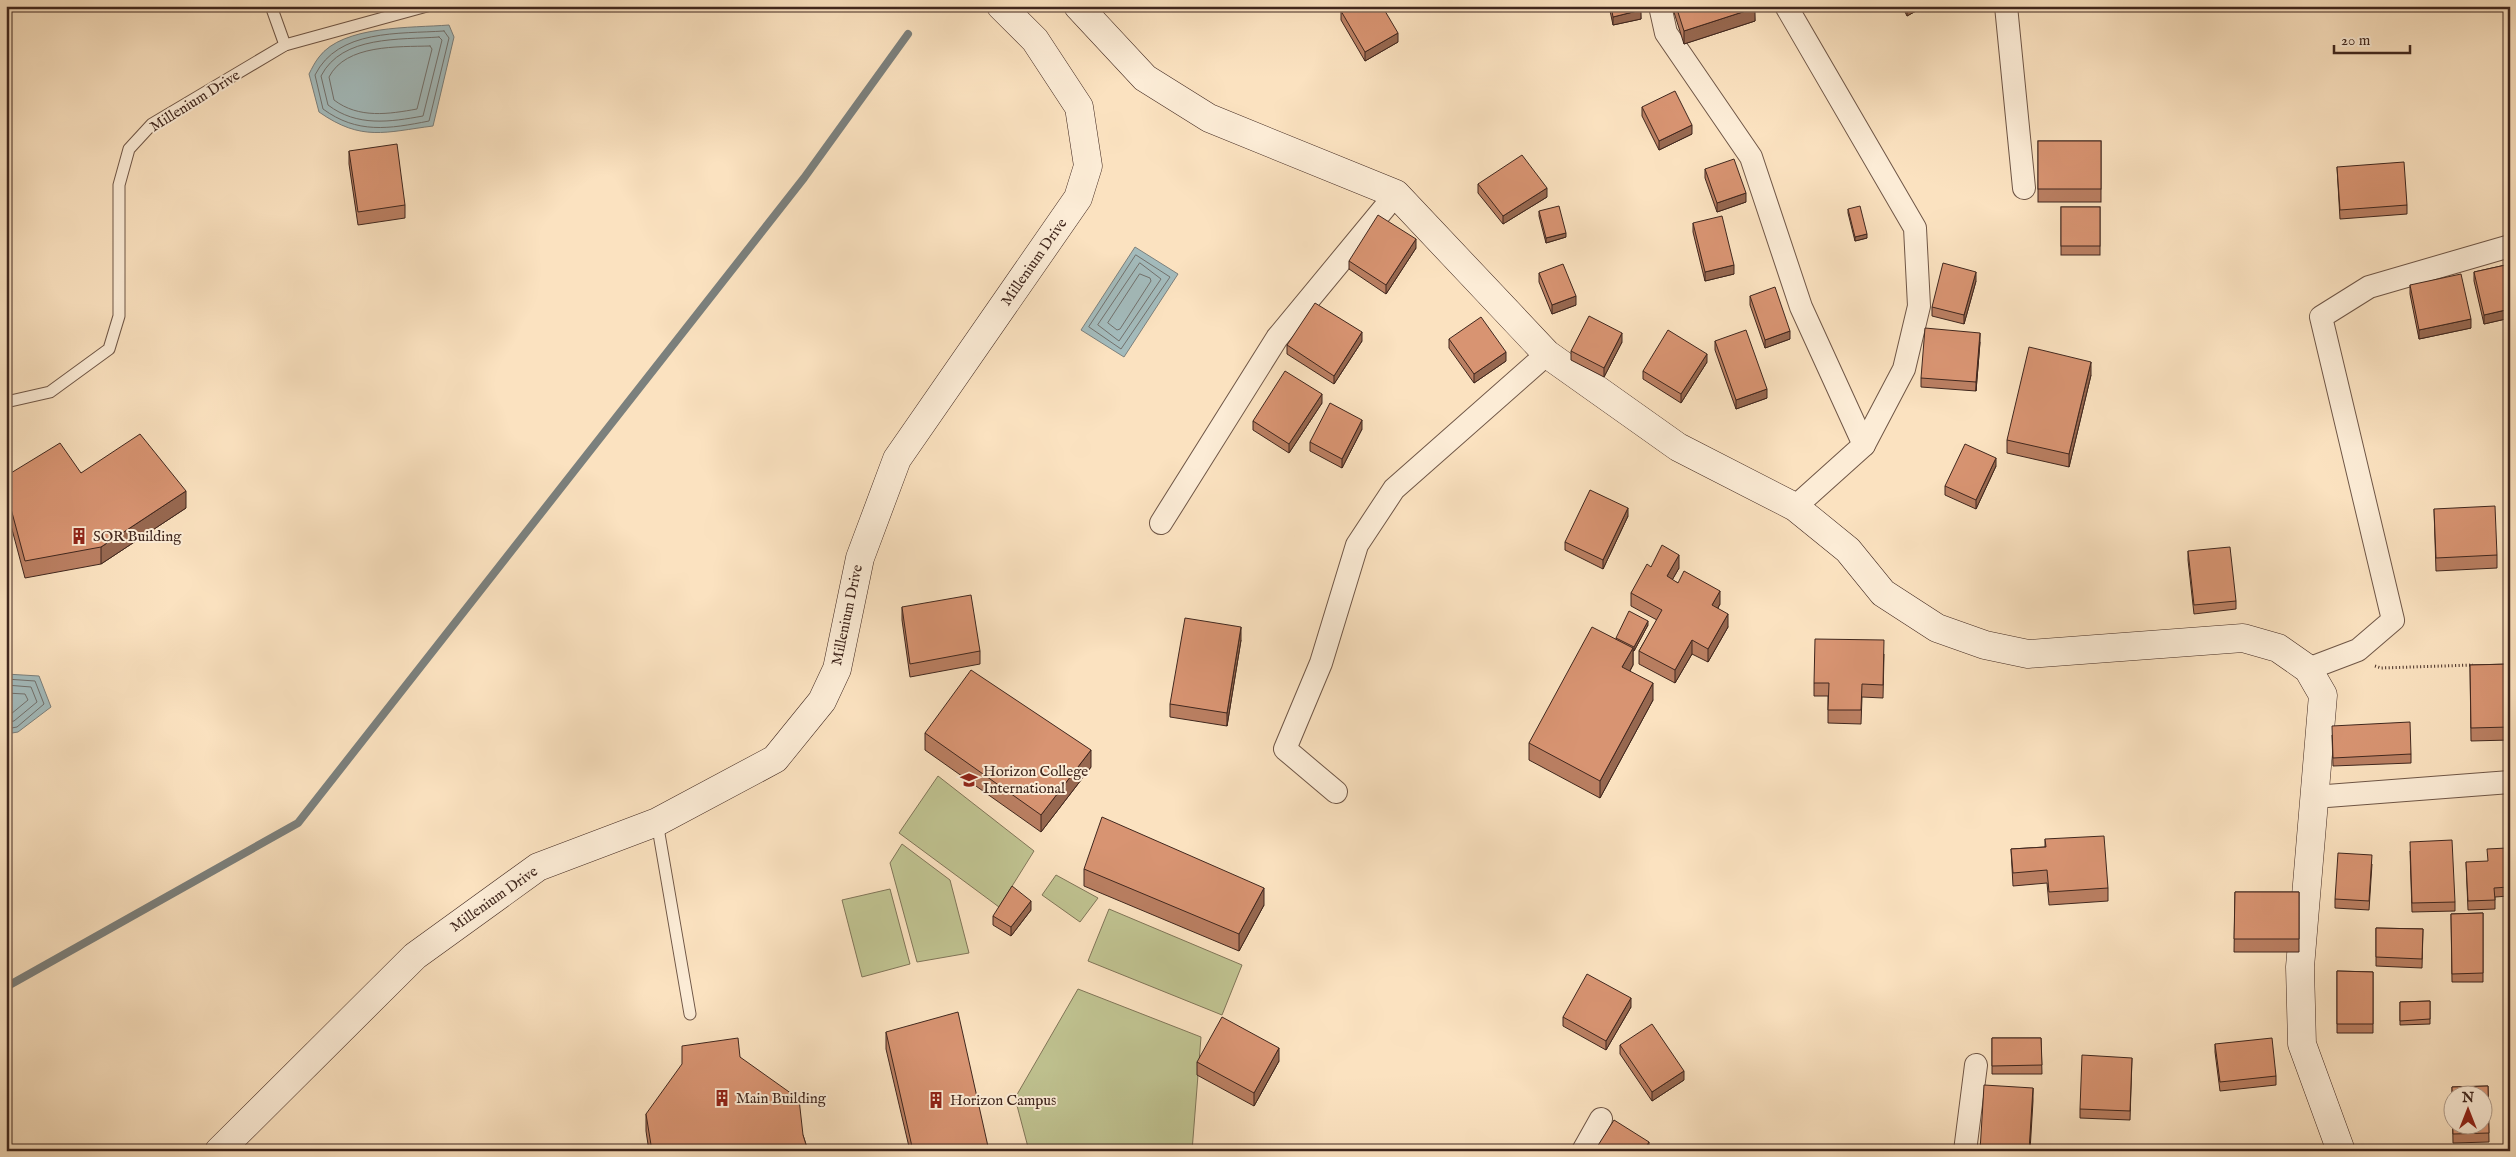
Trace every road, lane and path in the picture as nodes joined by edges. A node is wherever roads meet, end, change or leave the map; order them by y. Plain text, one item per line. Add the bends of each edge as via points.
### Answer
1 (271, 6) edge
2 (427, 6) edge
3 (1001, 6) edge
4 (1078, 6) edge
5 (1660, 6) edge
6 (1786, 6) edge
7 (2006, 6) edge
8 (286, 45) junction
9 (2024, 188) dead end
10 (1396, 194) junction
11 (2510, 246) edge
12 (1547, 354) junction
13 (6, 402) edge
14 (1864, 445) junction
15 (1795, 507) junction
16 (1161, 523) dead end
17 (2343, 656) junction
18 (2480, 665) edge
19 (2308, 669) junction
20 (2510, 782) edge
21 (1336, 792) dead end
22 (2314, 797) junction
23 (657, 822) junction
24 (690, 1014) dead end
25 (1976, 1065) dead end
26 (1601, 1119) dead end
27 (219, 1151) edge
28 (1583, 1151) edge
29 (1965, 1151) edge
30 (2341, 1151) edge

1 - 8 lane
2 - 8 lane, Millenium Drive
3 - 23 street, Millenium Drive via 1035,40 1079,107 1088,166 1078,198 897,459 860,558 837,669 822,701 775,759
4 - 10 street via 1145,78 1210,118
5 - 14 street via 1666,33 1751,157 1801,307
6 - 14 street via 1915,228 1919,306 1915,324 1904,369
7 - 9 street
8 - 13 lane, Millenium Drive via 152,124 129,149 119,185 119,316 109,349 50,392
10 - 12 street
10 - 16 street via 1277,338
11 - 17 street via 2369,287 2321,317 2392,620 2358,650
12 - 15 street via 1678,447
12 - 21 street via 1394,489 1358,545 1321,663 1284,748
14 - 15 street
15 - 19 street via 1848,550 1883,593 1937,628 1985,646 2028,654 2243,638 2278,648
17 - 18 path via 2381,668
17 - 19 street
19 - 22 street via 2323,695
20 - 22 street
22 - 30 street via 2300,967 2302,1044
23 - 24 lane
23 - 27 street, Millenium Drive via 538,867 415,956
25 - 29 street
26 - 28 street

